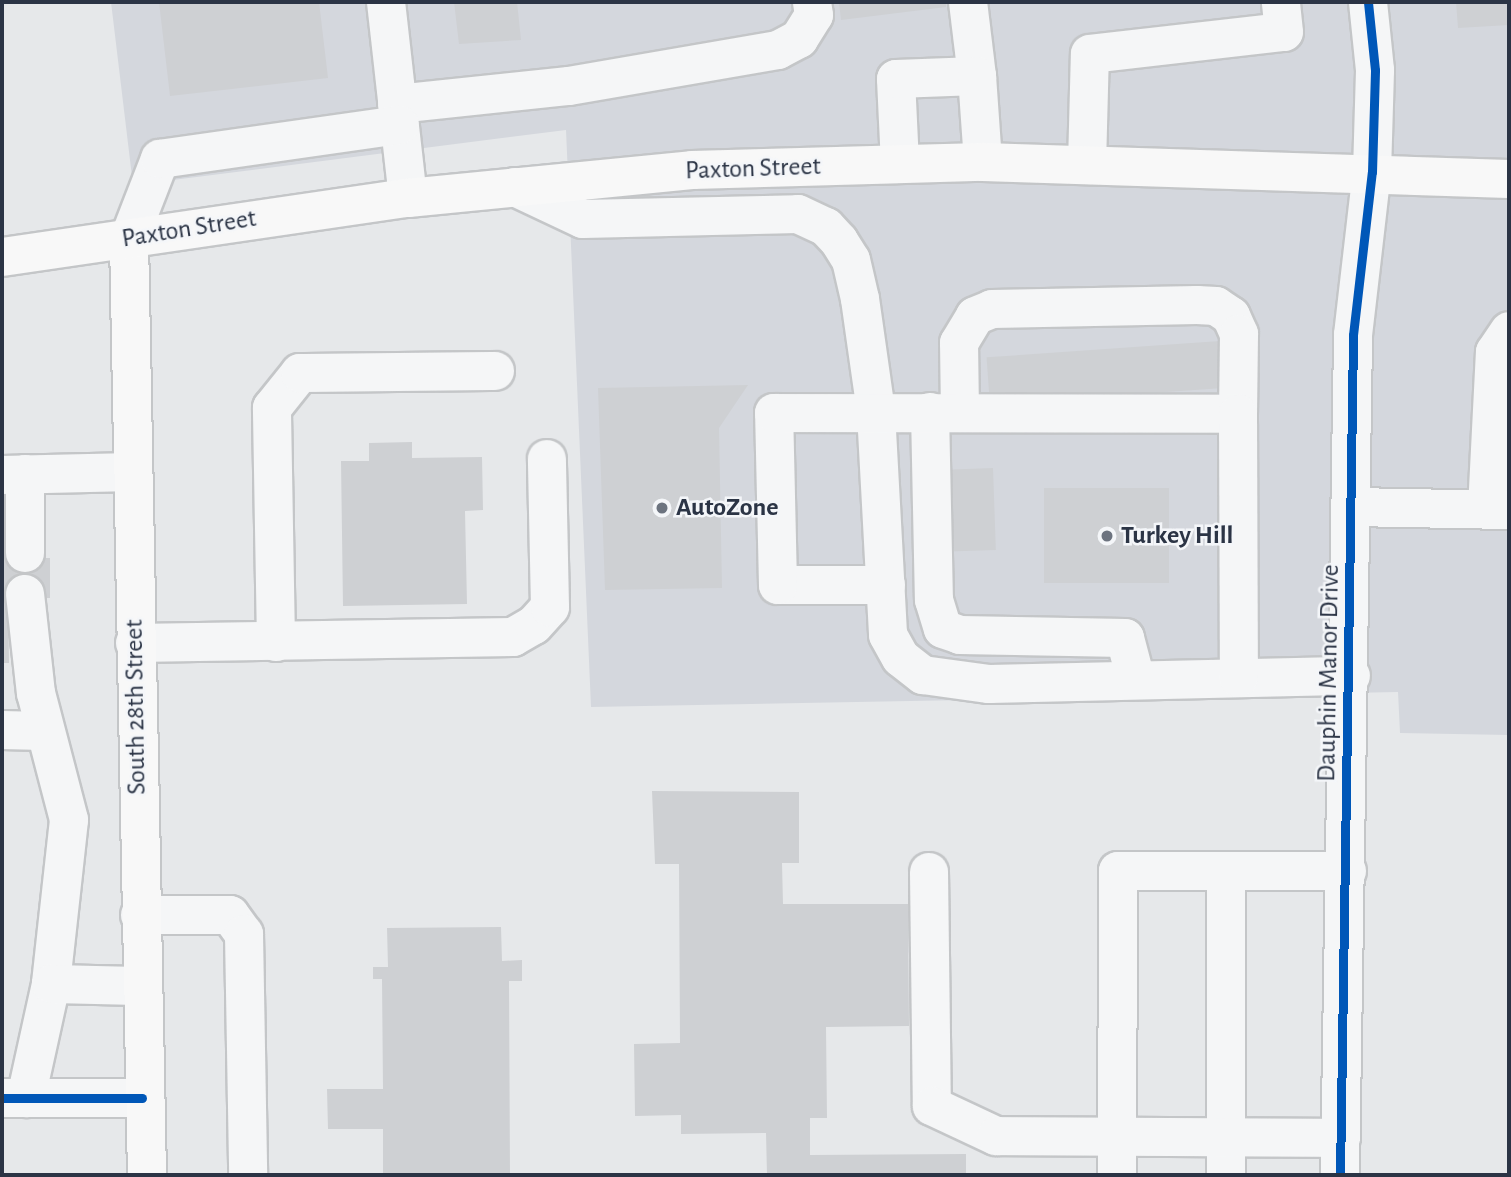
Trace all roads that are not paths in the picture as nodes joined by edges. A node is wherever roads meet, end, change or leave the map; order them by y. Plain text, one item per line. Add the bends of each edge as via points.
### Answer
1 (386, 2) edge
2 (812, 2) edge
3 (968, 2) edge
4 (1281, 2) edge
5 (1368, 2) edge
6 (977, 76) junction
7 (399, 115) junction
8 (983, 162) junction
9 (900, 164) junction
10 (1087, 165) junction
11 (1372, 172) junction
12 (1509, 179) edge
13 (515, 187) junction
14 (408, 198) junction
15 (129, 239) junction
16 (2, 257) edge
17 (1509, 331) edge
18 (495, 370) dead end
19 (876, 412) junction
20 (945, 413) junction
21 (1238, 414) junction
22 (547, 459) dead end
23 (132, 472) junction
24 (13, 474) edge
25 (1352, 507) junction
26 (1498, 509) edge
27 (25, 553) dead end
28 (886, 585) junction
29 (25, 594) dead end
30 (275, 642) junction
31 (135, 643) junction
32 (1351, 676) junction
33 (1239, 678) junction
34 (1136, 680) junction
35 (2, 730) edge
36 (43, 731) junction
37 (1226, 871) junction
38 (1347, 871) junction
39 (929, 872) dead end
40 (139, 915) junction
41 (51, 984) junction
42 (140, 986) junction
43 (14, 1098) edge
44 (142, 1098) junction
45 (1116, 1137) junction
46 (1226, 1137) junction
47 (1340, 1138) junction
48 (147, 1175) edge
49 (248, 1175) edge
50 (1117, 1175) edge
51 (1226, 1175) edge
52 (1340, 1175) edge

1 - 7 street
2 - 7 street via 814,15 799,38 778,50
3 - 6 street
4 - 10 street via 1284,32 1090,54
5 - 11 street, Dauphin Manor Drive via 1375,71
6 - 8 street
6 - 9 street via 896,79
7 - 14 street
7 - 15 street via 160,159
8 - 9 main road, Paxton Street
8 - 10 main road, Paxton Street
9 - 13 main road, Paxton Street via 692,170
10 - 11 main road, Paxton Street
11 - 12 main road, Paxton Street
11 - 25 street, Dauphin Manor Drive via 1353,335
13 - 14 main road, Paxton Street
13 - 19 street via 583,219 798,214 826,227 851,260
14 - 15 main road, Paxton Street
15 - 16 main road, Paxton Street
15 - 23 main road, South 28th Street
17 - 26 street via 1494,352
18 - 30 street via 300,373 271,408
19 - 20 street
19 - 28 street
19 - 28 street via 774,413 778,585
20 - 21 street
20 - 21 street via 959,342 975,316 992,309 1197,305 1216,306 1231,316 1239,334
20 - 34 street via 934,600 943,629 960,635 1110,634 1125,638
21 - 33 street
22 - 30 street via 550,607 534,625 489,641
23 - 24 street
23 - 31 main road, South 28th Street
24 - 27 street
25 - 26 street
25 - 32 street, Dauphin Manor Drive
28 - 34 street via 888,635 901,658 923,675 989,684
29 - 36 street
30 - 31 street
31 - 40 main road, South 28th Street
32 - 33 street
32 - 38 street, Dauphin Manor Drive
33 - 34 street
35 - 36 street
36 - 41 street via 69,820
37 - 38 street
37 - 45 street via 1118,871
37 - 46 street
38 - 47 street, Dauphin Manor Drive
39 - 45 street via 932,1106 996,1136
40 - 42 main road, South 28th Street
40 - 49 street via 230,915 244,934
41 - 42 street
41 - 43 street
42 - 44 main road, South 28th Street
43 - 44 street
44 - 48 main road, South 28th Street
45 - 46 street
45 - 50 street
46 - 47 street
46 - 51 street
47 - 52 street, Dauphin Manor Drive

